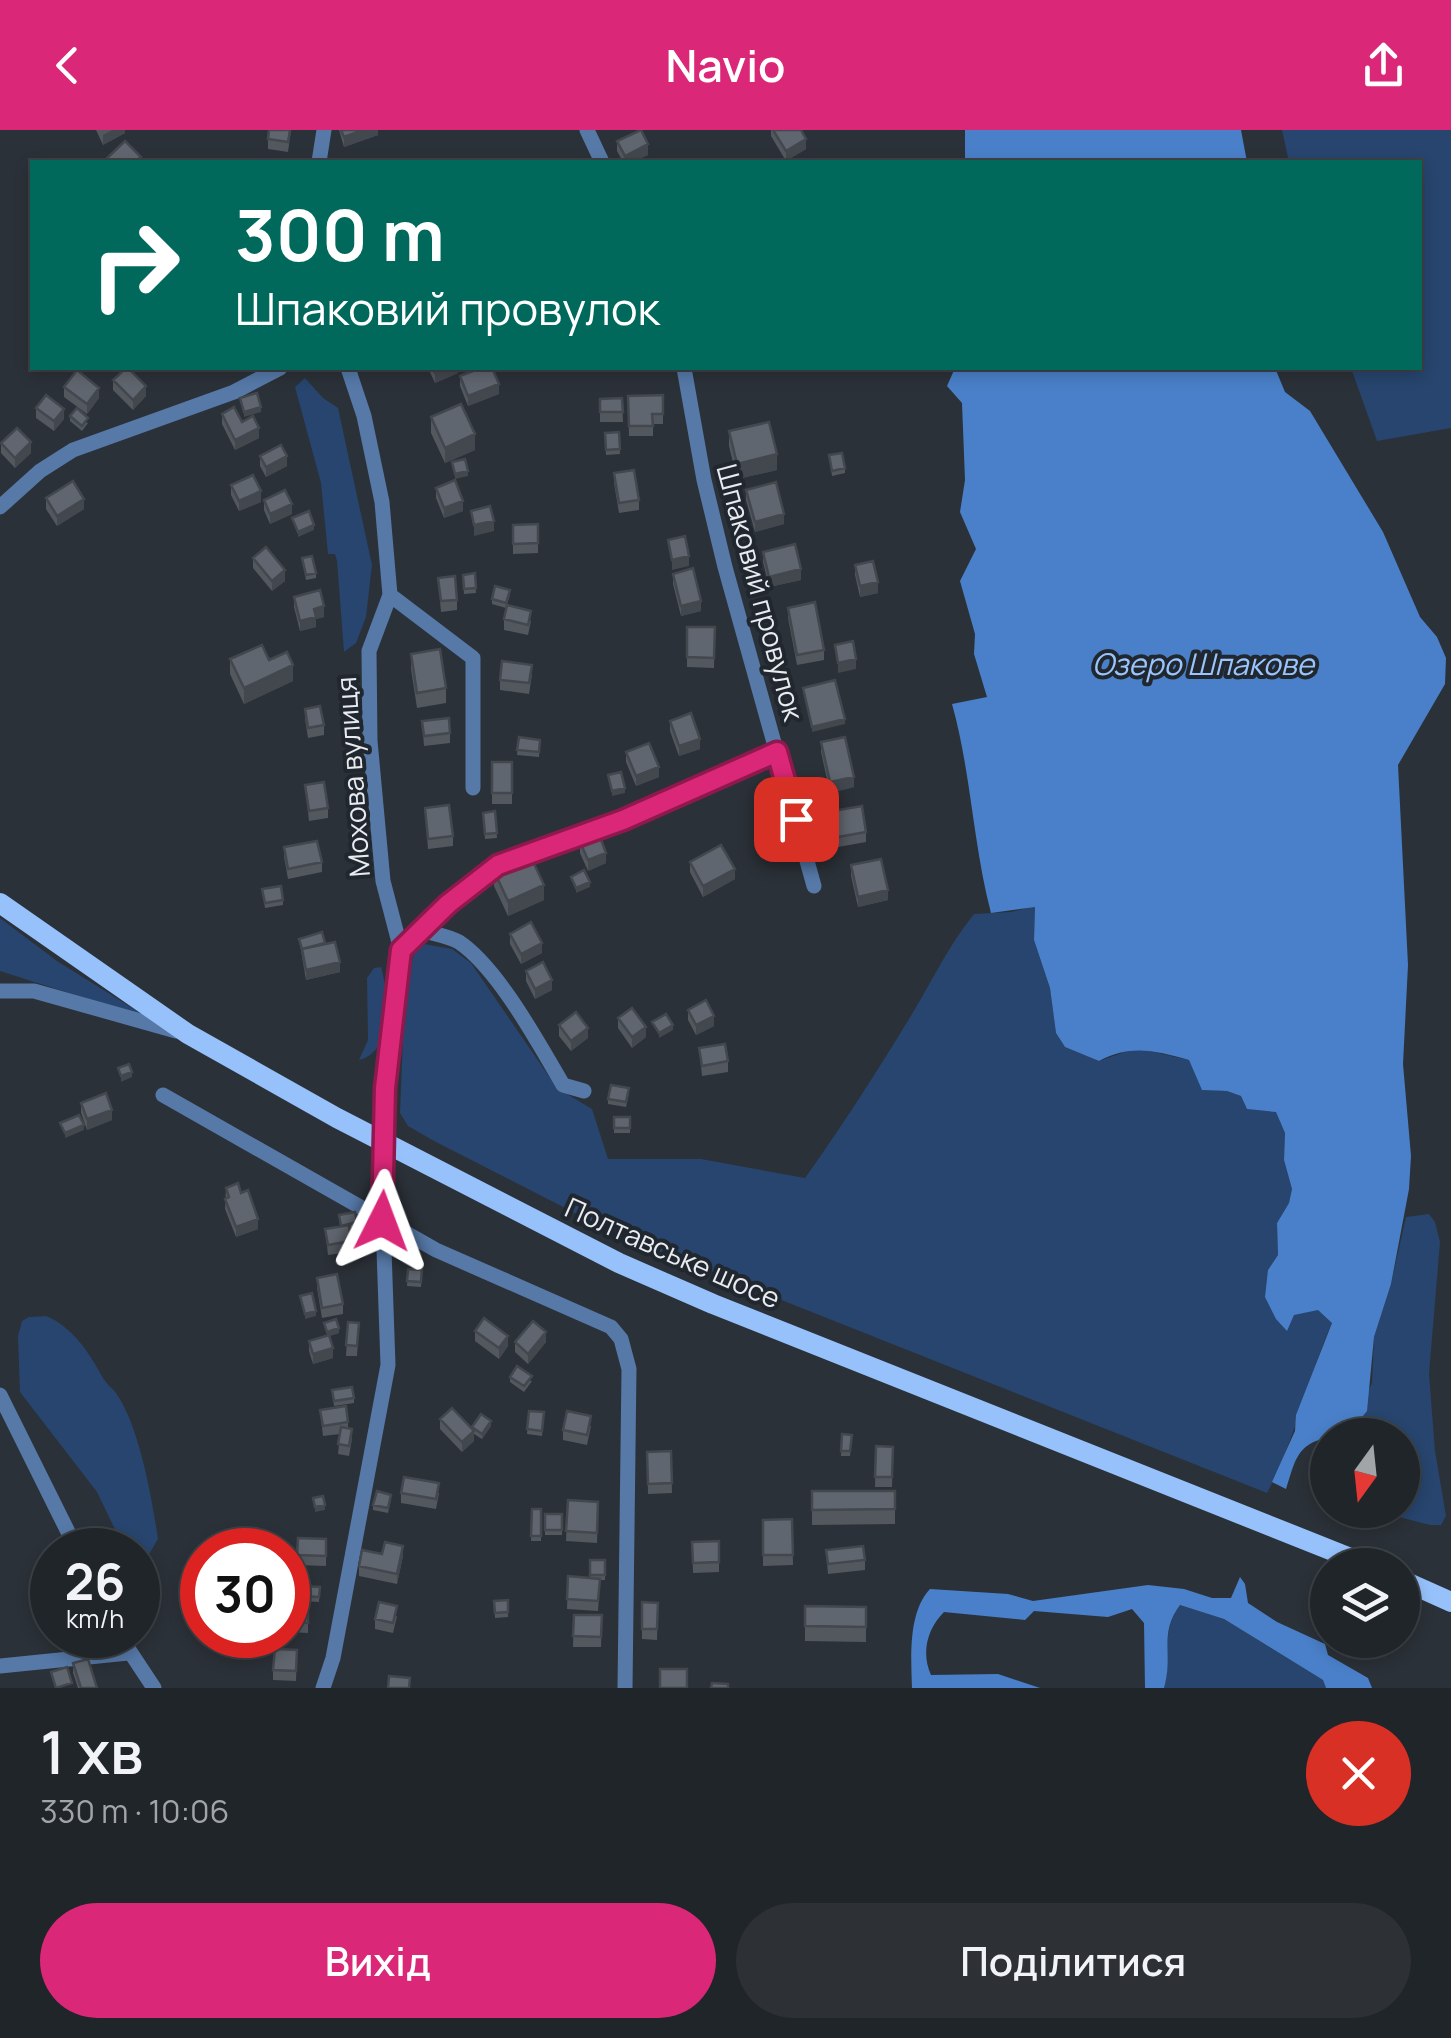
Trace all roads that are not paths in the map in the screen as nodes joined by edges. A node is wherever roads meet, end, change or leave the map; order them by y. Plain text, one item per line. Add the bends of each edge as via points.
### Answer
1 (324, 130) edge
2 (587, 130) edge
3 (320, 160) edge
4 (601, 160) edge
5 (276, 370) edge
6 (349, 370) edge
7 (684, 370) edge
8 (0, 507) edge
9 (390, 595) junction
10 (777, 752) junction
11 (474, 788) dead end
12 (814, 886) dead end
13 (0, 903) edge
14 (421, 930) junction
15 (401, 950) junction
16 (0, 992) edge
17 (188, 1034) junction
18 (584, 1092) dead end
19 (164, 1095) dead end
20 (386, 1145) junction
21 (382, 1221) junction
22 (2, 1404) edge
23 (65, 1528) edge
24 (1325, 1548) edge
25 (1420, 1588) edge
26 (1451, 1602) edge
27 (79, 1658) edge
28 (132, 1658) edge
29 (0, 1666) edge
30 (154, 1688) edge
31 (323, 1688) edge
32 (625, 1688) edge

1 - 3 street
2 - 4 street
5 - 8 street via 74,450
6 - 9 street, Мохова вулиця via 382,502
7 - 10 street, Шпаковий провулок via 725,567
9 - 11 street via 473,658
9 - 15 street, Мохова вулиця via 369,651 370,740 383,881
10 - 12 street, Шпаковий провулок
10 - 14 street via 623,820 498,865
13 - 17 main road, Полтавське шосе
14 - 15 street
14 - 18 street via 458,942 484,966 562,1085
15 - 20 street, Мохова вулиця via 385,1088
16 - 17 street via 34,991
17 - 20 main road, Полтавське шосе
19 - 21 street
20 - 21 street, Мохова вулиця
20 - 24 main road, Полтавське шосе via 713,1304
21 - 31 street, Мохова вулиця via 388,1364
21 - 32 street via 611,1327 621,1339 630,1368
22 - 23 street
25 - 26 main road
27 - 29 street
28 - 30 street

